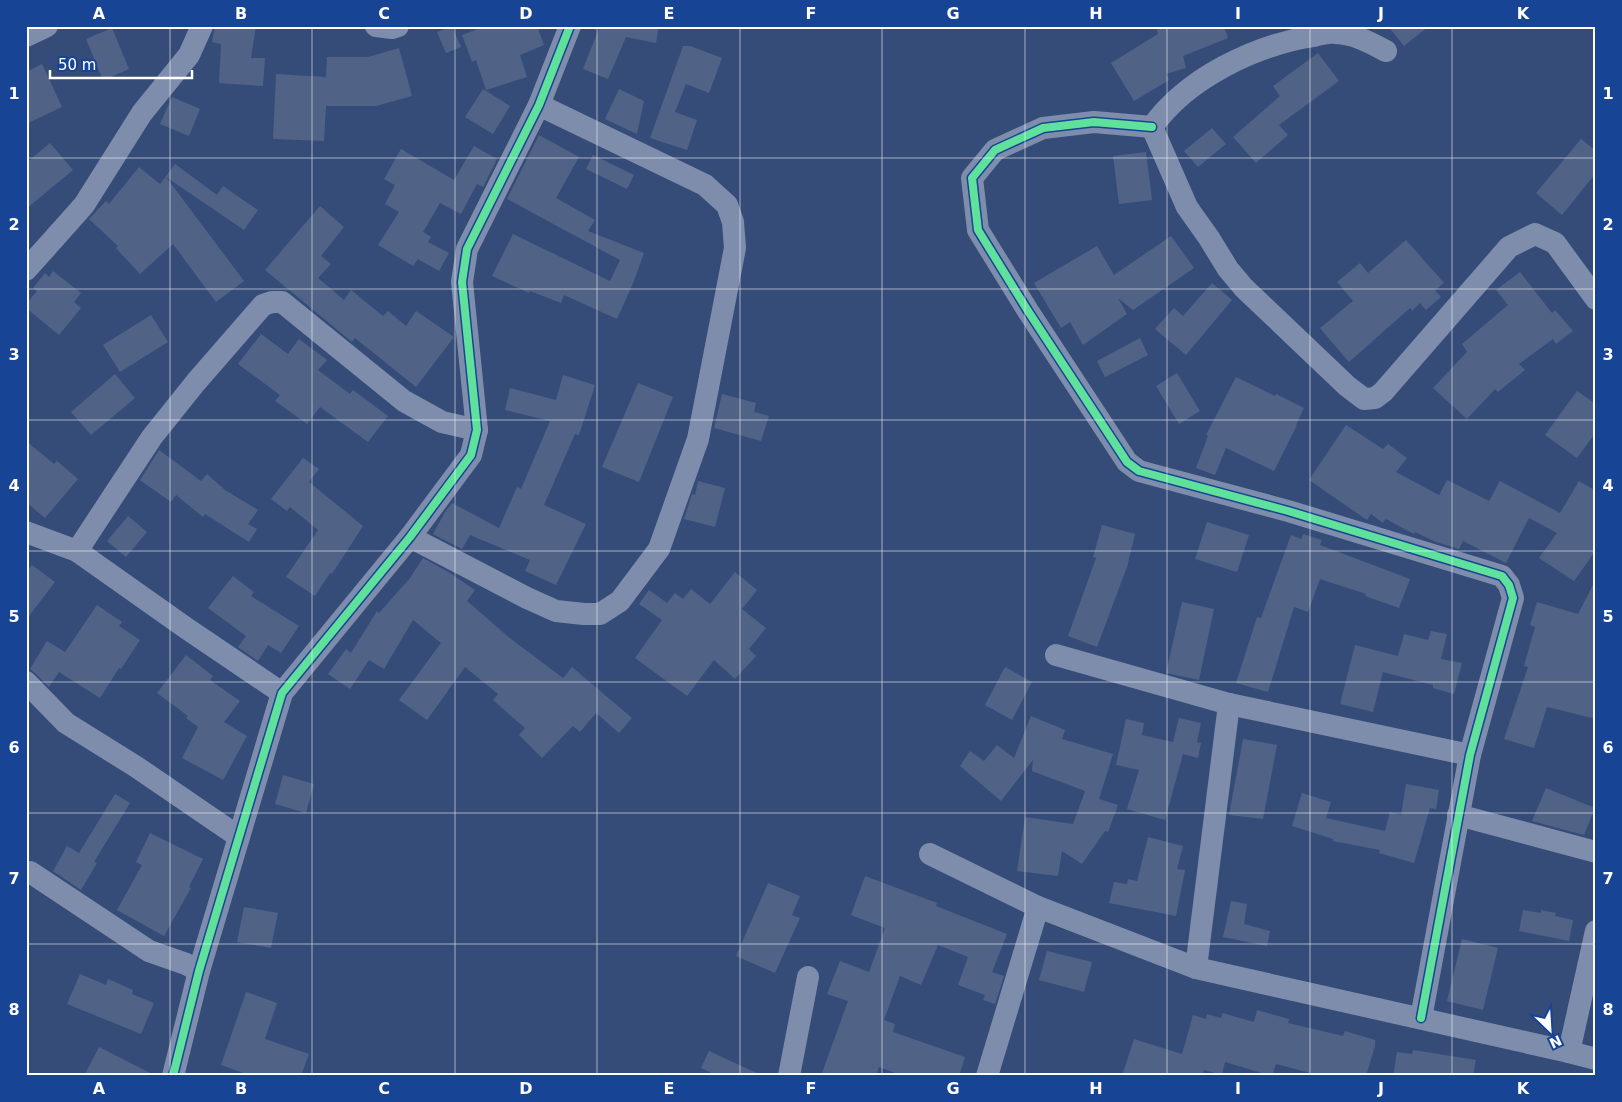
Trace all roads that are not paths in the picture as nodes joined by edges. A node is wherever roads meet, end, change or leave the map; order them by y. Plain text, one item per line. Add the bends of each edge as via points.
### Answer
1 (47, 26) edge
2 (202, 26) edge
3 (376, 26) edge
4 (398, 26) edge
5 (570, 26) edge
6 (26, 36) edge
7 (1386, 51) dead end
8 (539, 105) junction
9 (1152, 128) junction
10 (26, 270) edge
11 (1596, 299) edge
12 (477, 430) junction
13 (26, 532) edge
14 (410, 537) junction
15 (78, 551) junction
16 (1056, 655) dead end
17 (26, 682) edge
18 (282, 693) junction
19 (1229, 704) junction
20 (1470, 755) junction
21 (1458, 815) junction
22 (240, 836) junction
23 (1596, 852) edge
24 (930, 854) dead end
25 (26, 873) edge
26 (1038, 907) junction
27 (1596, 932) edge
28 (1196, 968) junction
29 (199, 971) junction
30 (808, 977) dead end
31 (1421, 1018) junction
32 (1569, 1052) junction
33 (1596, 1059) edge
34 (173, 1076) edge
35 (789, 1076) edge
36 (987, 1076) edge

1 - 6 street
2 - 10 street via 189,55 142,113 84,205
3 - 4 street
5 - 8 street
7 - 9 street via 1360,37 1335,32 1290,39 1211,74 1188,89 1163,112
8 - 12 street via 467,249 462,282
8 - 14 street via 705,185 727,205 733,222 735,248 698,439 659,549 620,601 600,614 556,611
9 - 11 street via 1187,207 1228,269 1346,386 1364,399 1375,398 1383,392 1508,247 1535,234 1555,243
9 - 20 street via 1094,122 1043,128 995,150 972,178 978,230 1127,462 1139,471 1502,576 1513,598
12 - 14 street via 471,455
12 - 15 street via 442,422 404,401 282,302 272,302 263,305 152,437
13 - 15 street
14 - 18 street
15 - 18 street
16 - 19 street
17 - 22 street via 66,723
18 - 22 street
19 - 20 street
19 - 28 street
20 - 21 street
21 - 23 street
21 - 31 street
22 - 29 street
24 - 26 street
25 - 29 street via 30,872 150,951
26 - 28 street
26 - 36 street
27 - 32 street
28 - 31 street
29 - 34 street
30 - 35 street
31 - 32 street
32 - 33 street

